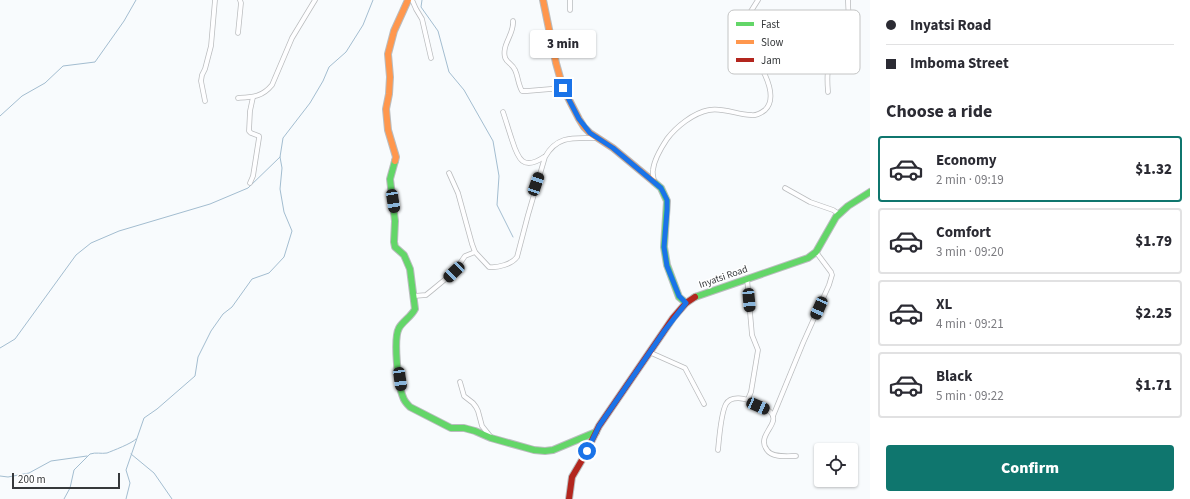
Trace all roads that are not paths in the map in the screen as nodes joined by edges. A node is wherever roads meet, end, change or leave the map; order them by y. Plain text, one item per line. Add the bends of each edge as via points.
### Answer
1 (215, 0) edge
2 (240, 0) edge
3 (315, 0) edge
4 (408, 0) edge
5 (412, 0) edge
6 (543, 0) edge
7 (570, 0) edge
8 (758, 0) edge
9 (848, 0) edge
10 (570, 10) dead end
11 (752, 10) edge
12 (849, 10) edge
13 (513, 21) dead end
14 (238, 33) dead end
15 (431, 58) dead end
16 (763, 74) edge
17 (828, 74) edge
18 (563, 88) junction
19 (828, 92) dead end
20 (253, 97) junction
21 (238, 98) dead end
22 (205, 101) dead end
23 (503, 112) dead end
24 (596, 138) junction
25 (545, 157) junction
26 (449, 173) dead end
27 (654, 182) junction
28 (250, 184) dead end
29 (785, 188) dead end
30 (870, 192) edge
31 (839, 214) junction
32 (476, 252) junction
33 (816, 252) junction
34 (747, 278) junction
35 (414, 296) junction
36 (686, 303) junction
37 (649, 352) junction
38 (460, 382) dead end
39 (748, 399) junction
40 (704, 404) dead end
41 (773, 416) junction
42 (596, 432) junction
43 (491, 438) junction
44 (718, 450) dead end
45 (796, 456) dead end
46 (569, 499) edge

1 - 22 street via 211,46 201,81
2 - 14 street
3 - 20 street via 292,38 272,85 267,91
4 - 35 street via 394,31 388,54 390,77 386,109 388,130 396,157 390,179 395,216 394,242 410,269
5 - 15 street via 422,19
6 - 18 street
7 - 10 street
8 - 11 street
9 - 12 street
13 - 18 street via 504,53 515,69 522,91
16 - 27 street via 770,89 767,108 752,116 709,110 684,122 664,143 653,170
17 - 19 street
18 - 24 street via 584,127
20 - 21 street
20 - 28 street via 249,131 259,138
23 - 25 street via 518,158 528,163
24 - 25 street via 575,137 561,141 548,151
24 - 27 street via 613,148
25 - 32 street via 517,257 496,267 489,267
26 - 32 street via 458,193
27 - 36 street via 661,188 667,200 664,247 667,266 679,296
29 - 31 street
30 - 31 street, Inyatsi Road
31 - 33 street, Inyatsi Road
32 - 35 street via 465,256 454,272 426,295
33 - 34 street, Inyatsi Road via 808,258
33 - 41 street via 832,275
34 - 36 street, Inyatsi Road via 697,296
34 - 39 street via 752,335 758,350
35 - 43 street via 415,309 398,328 396,339 400,385 405,402 451,428 476,431
36 - 37 street, Inyatsi Road
37 - 40 street via 685,368
37 - 42 street, Inyatsi Road
38 - 43 street via 464,396 476,407 482,426
39 - 41 street via 769,410
39 - 44 street via 736,398 726,405
41 - 45 street via 774,421 764,438 766,449 770,454
42 - 43 street via 545,451
42 - 46 street, Inyatsi Road via 572,477

